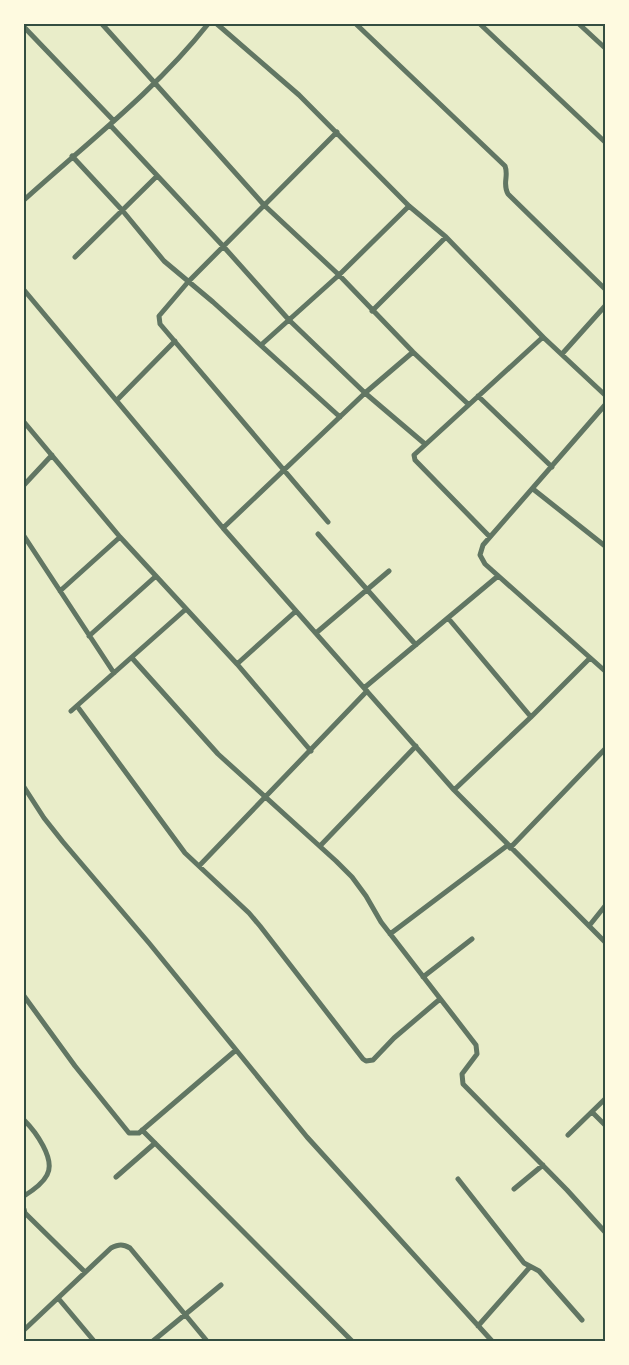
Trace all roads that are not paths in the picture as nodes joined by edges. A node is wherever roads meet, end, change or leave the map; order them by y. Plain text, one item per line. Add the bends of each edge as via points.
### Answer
1 (27, 24) edge
2 (102, 24) edge
3 (208, 24) edge
4 (217, 24) edge
5 (356, 24) edge
6 (480, 24) edge
7 (580, 24) edge
8 (24, 27) edge
9 (605, 48) edge
10 (155, 84) junction
11 (112, 123) junction
12 (337, 132) junction
13 (605, 142) edge
14 (72, 156) junction
15 (157, 176) junction
16 (24, 200) edge
17 (264, 205) junction
18 (409, 206) junction
19 (122, 210) junction
20 (446, 237) junction
21 (223, 246) junction
22 (75, 257) dead end
23 (339, 275) junction
24 (188, 282) junction
25 (605, 289) edge
26 (24, 290) edge
27 (605, 306) edge
28 (372, 311) junction
29 (289, 320) junction
30 (543, 336) junction
31 (175, 342) junction
32 (261, 345) junction
33 (413, 352) junction
34 (562, 354) junction
35 (365, 393) junction
36 (605, 395) edge
37 (478, 396) junction
38 (117, 400) junction
39 (468, 404) junction
40 (605, 405) edge
41 (340, 417) junction
42 (24, 422) edge
43 (425, 444) junction
44 (52, 455) junction
45 (552, 466) junction
46 (284, 470) junction
47 (24, 485) edge
48 (533, 489) junction
49 (328, 522) dead end
50 (223, 528) junction
51 (318, 534) dead end
52 (24, 536) edge
53 (120, 537) junction
54 (490, 537) junction
55 (605, 546) edge
56 (389, 571) dead end
57 (156, 576) junction
58 (498, 576) junction
59 (367, 590) junction
60 (60, 592) junction
61 (186, 609) junction
62 (296, 611) junction
63 (448, 618) junction
64 (316, 633) junction
65 (89, 636) junction
66 (416, 645) junction
67 (132, 658) junction
68 (590, 658) junction
69 (237, 664) junction
70 (605, 671) edge
71 (114, 673) junction
72 (366, 690) junction
73 (77, 706) junction
74 (71, 711) dead end
75 (531, 716) junction
76 (416, 746) junction
77 (605, 749) edge
78 (310, 751) junction
79 (24, 787) edge
80 (454, 790) junction
81 (266, 798) junction
82 (320, 846) junction
83 (509, 846) junction
84 (200, 866) junction
85 (605, 906) edge
86 (588, 926) junction
87 (390, 934) junction
88 (472, 939) dead end
89 (605, 942) edge
90 (423, 977) junction
91 (24, 996) edge
92 (440, 999) junction
93 (236, 1050) junction
94 (605, 1099) edge
95 (592, 1112) junction
96 (24, 1120) edge
97 (605, 1125) edge
98 (142, 1130) junction
99 (568, 1135) dead end
100 (156, 1143) junction
101 (543, 1165) junction
102 (116, 1177) dead end
103 (458, 1179) dead end
104 (514, 1189) dead end
105 (24, 1196) edge
106 (24, 1209) edge
107 (605, 1232) edge
108 (530, 1267) junction
109 (85, 1272) junction
110 (221, 1284) dead end
111 (58, 1298) junction
112 (186, 1315) junction
113 (582, 1320) dead end
114 (478, 1326) junction
115 (24, 1330) edge
116 (94, 1341) edge
117 (153, 1341) edge
118 (207, 1341) edge
119 (352, 1341) edge
120 (492, 1341) edge

1 - 8 street
2 - 10 street
3 - 10 street
4 - 12 street
5 - 25 street via 505,166 504,184 508,194
6 - 13 street
7 - 9 street
8 - 11 street
10 - 11 street
10 - 17 street
11 - 14 street
11 - 15 street
12 - 17 street
12 - 18 street
14 - 16 street
14 - 19 street
15 - 19 street
15 - 21 street
17 - 21 street
17 - 23 street
18 - 20 street
18 - 23 street
19 - 22 street
19 - 24 street via 159,256
20 - 28 street
20 - 30 street
21 - 24 street
21 - 29 street
23 - 28 street
23 - 29 street
24 - 31 street via 159,316 160,324
24 - 32 street
26 - 38 street
27 - 34 street
28 - 33 street
29 - 32 street
29 - 35 street
30 - 34 street
30 - 37 street
31 - 38 street
31 - 46 street
32 - 41 street
33 - 35 street
33 - 39 street
34 - 36 street
35 - 41 street
35 - 43 street
37 - 39 street
37 - 45 street
38 - 50 street
39 - 43 street
40 - 45 street
41 - 46 street
42 - 44 street
43 - 54 street via 414,455 415,460
44 - 47 street
44 - 53 street
45 - 48 street
46 - 49 street
46 - 50 street
48 - 54 street
48 - 55 street
50 - 62 street
51 - 59 street
52 - 60 street
53 - 57 street
53 - 60 street
54 - 58 street via 480,555
56 - 59 street
57 - 61 street
57 - 65 street
58 - 63 street
58 - 68 street
59 - 64 street
59 - 66 street
60 - 65 street
61 - 67 street
61 - 69 street
62 - 64 street
62 - 69 street
63 - 66 street
63 - 75 street
64 - 72 street
65 - 71 street
66 - 72 street
67 - 71 street
67 - 81 street via 218,754
68 - 70 street
68 - 75 street
69 - 78 street
71 - 73 street
72 - 76 street
72 - 78 street
73 - 74 street
73 - 84 street via 185,853
75 - 80 street
76 - 80 street
76 - 82 street
77 - 83 street
78 - 81 street
79 - 93 street via 63,842
80 - 83 street
81 - 82 street
81 - 84 street
82 - 87 street via 352,877
83 - 86 street
83 - 87 street
84 - 92 street via 260,926 366,1061 379,1056 394,1038
85 - 86 street
86 - 89 street
87 - 90 street
88 - 90 street
90 - 92 street
91 - 98 street via 125,1130 134,1134
92 - 101 street via 476,1045 477,1054 462,1074 463,1084
93 - 98 street
93 - 114 street via 347,1184
94 - 95 street
95 - 97 street
95 - 99 street
96 - 105 street via 37,1135 49,1161 47,1175
98 - 100 street
100 - 102 street
100 - 119 street
101 - 104 street
101 - 107 street
103 - 108 street
106 - 109 street
108 - 113 street via 539,1271
108 - 114 street
109 - 111 street
109 - 112 street via 111,1248 125,1245
110 - 112 street
111 - 115 street
111 - 116 street
112 - 117 street
112 - 118 street
114 - 120 street

